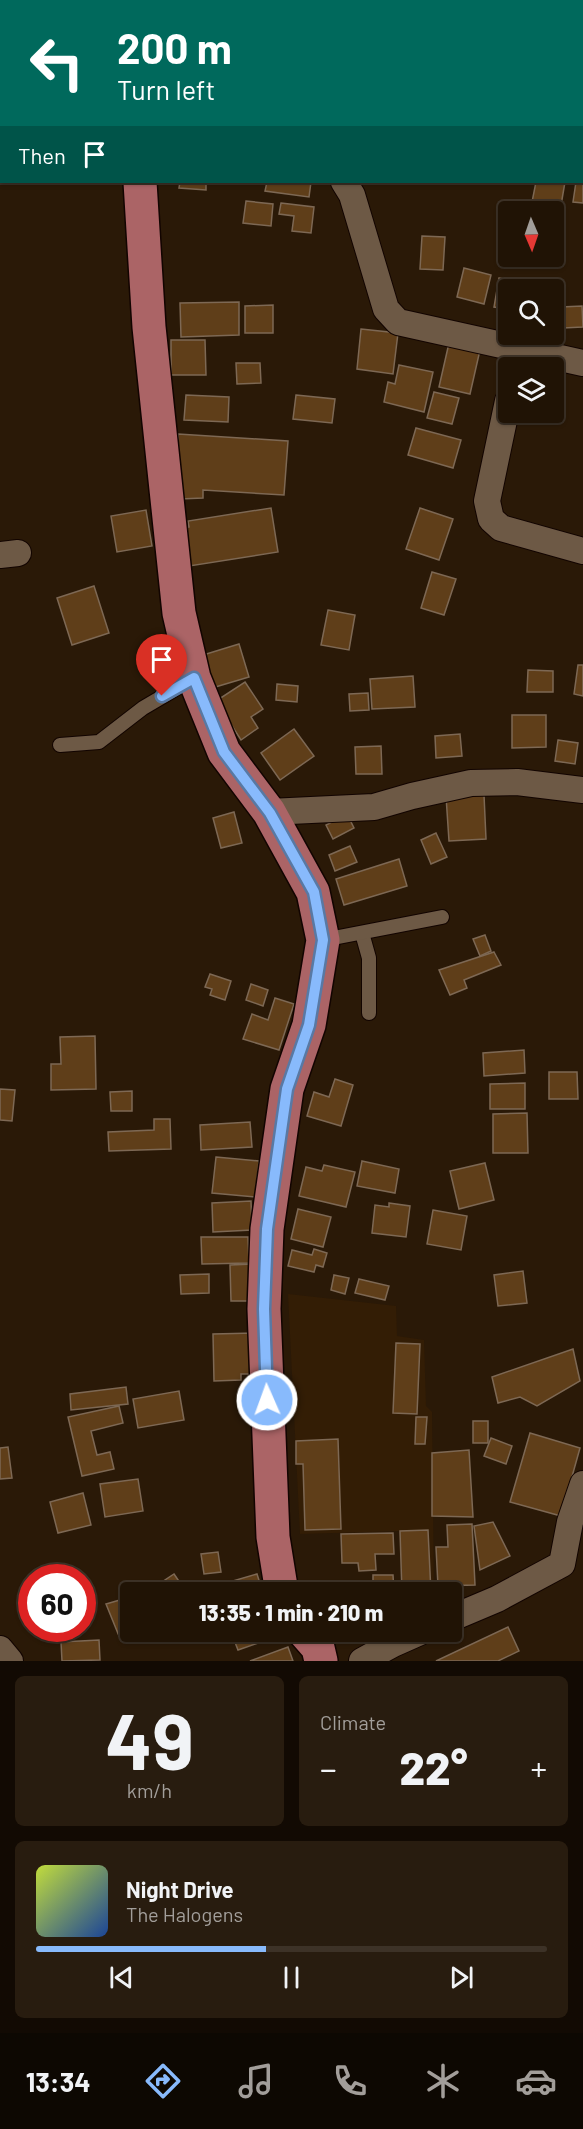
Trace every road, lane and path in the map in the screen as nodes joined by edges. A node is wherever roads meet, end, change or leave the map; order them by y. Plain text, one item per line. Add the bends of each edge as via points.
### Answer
1 (140, 183) edge
2 (346, 183) edge
3 (513, 357) edge
4 (564, 362) edge
5 (583, 363) edge
6 (503, 423) edge
7 (583, 551) edge
8 (194, 678) junction
9 (60, 745) dead end
10 (583, 790) edge
11 (270, 813) junction
12 (442, 917) dead end
13 (362, 933) junction
14 (323, 940) junction
15 (369, 1012) dead end
16 (583, 1484) edge
17 (572, 1562) edge
18 (279, 1582) edge
19 (462, 1614) edge
20 (313, 1642) edge
21 (398, 1642) edge
22 (0, 1649) edge
23 (10, 1661) edge
24 (321, 1661) edge
25 (362, 1661) edge

1 - 8 main road via 149,327 179,613
2 - 3 street via 386,309 398,322
4 - 5 street
6 - 7 street via 487,501 491,519 501,528
8 - 9 lane via 143,708 99,742
8 - 11 main road via 224,752
10 - 11 street via 517,782 471,783 374,807
11 - 14 main road via 314,892
12 - 13 lane
13 - 14 lane
13 - 15 lane via 369,958
14 - 18 main road via 309,1025 287,1089 267,1229 264,1320 273,1537
16 - 17 street via 570,1522
17 - 19 street
20 - 24 main road
21 - 25 street
22 - 23 street

